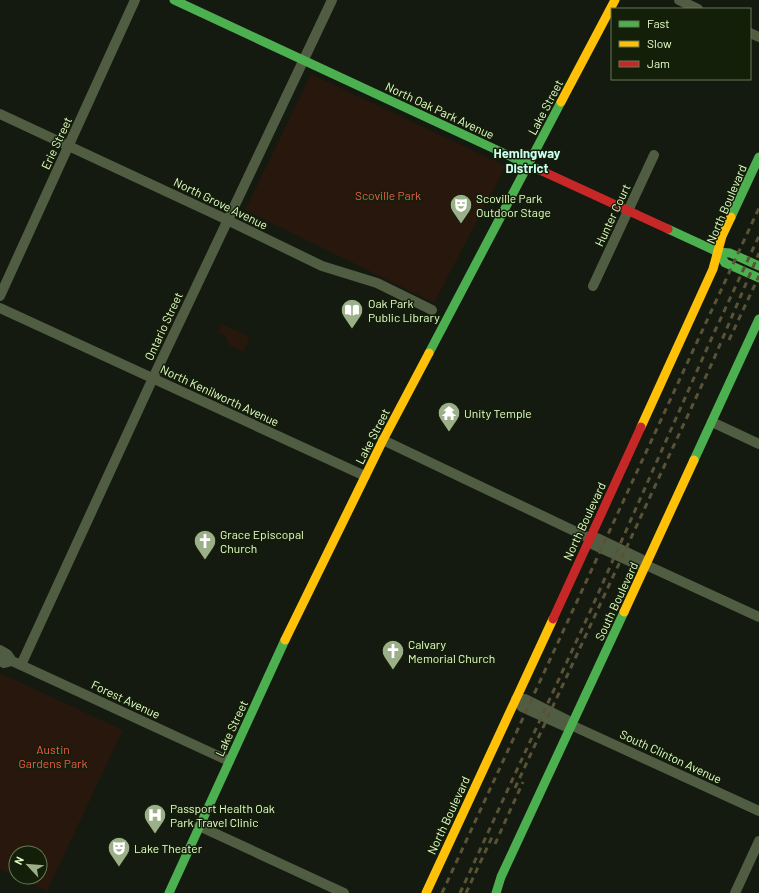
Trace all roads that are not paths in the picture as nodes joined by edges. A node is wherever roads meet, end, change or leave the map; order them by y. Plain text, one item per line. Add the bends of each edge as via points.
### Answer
1 (135, 0) edge
2 (174, 0) edge
3 (332, 0) edge
4 (615, 0) edge
5 (679, 0) edge
6 (696, 8) edge
7 (304, 60) junction
8 (0, 114) edge
9 (68, 146) junction
10 (654, 155) dead end
11 (759, 157) edge
12 (528, 164) junction
13 (628, 211) junction
14 (227, 220) junction
15 (718, 252) junction
16 (759, 266) edge
17 (759, 278) edge
18 (593, 286) dead end
19 (0, 296) edge
20 (0, 308) edge
21 (432, 310) dead end
22 (759, 319) edge
23 (153, 378) junction
24 (712, 422) junction
25 (383, 440) junction
26 (759, 444) edge
27 (365, 476) junction
28 (589, 538) junction
29 (646, 565) junction
30 (759, 617) edge
31 (0, 650) edge
32 (0, 661) edge
33 (17, 663) junction
34 (516, 699) junction
35 (572, 725) junction
36 (229, 761) junction
37 (759, 812) edge
38 (199, 826) junction
39 (759, 840) edge
40 (168, 893) edge
41 (344, 893) edge
42 (426, 893) edge
43 (496, 893) edge
44 (735, 893) edge

1 - 9 street, Erie Street
2 - 7 street, North Oak Park Avenue
3 - 7 street, Ontario Street
4 - 12 street, Lake Street
5 - 6 street
7 - 12 street, North Oak Park Avenue
7 - 14 street, Ontario Street
8 - 9 street, North Grove Avenue
9 - 14 street, North Grove Avenue
9 - 19 street, Erie Street
10 - 13 street, Hunter Court
11 - 15 street, North Boulevard via 722,236
12 - 13 street, North Oak Park Avenue
12 - 25 street, Lake Street
13 - 15 street, North Oak Park Avenue
13 - 18 street, Hunter Court
14 - 21 street, North Grove Avenue via 322,266 377,283
14 - 23 street, Ontario Street
15 - 16 street, North Oak Park Avenue via 730,253
15 - 17 street, North Oak Park Avenue via 725,263
15 - 28 street, North Boulevard via 713,269
20 - 23 street, North Kenilworth Avenue
22 - 24 street, South Boulevard
23 - 27 street, North Kenilworth Avenue
23 - 33 street, Ontario Street
24 - 26 street
24 - 29 street, South Boulevard
25 - 27 street, Lake Street
25 - 28 street
27 - 36 street, Lake Street
28 - 29 street via 596,538 641,559
28 - 34 street, North Boulevard
29 - 30 street
29 - 35 street, South Boulevard
31 - 33 street, Forest Avenue
32 - 33 street, Forest Avenue
33 - 36 street, Forest Avenue
34 - 35 street, South Clinton Avenue via 522,707 564,726
34 - 42 street, North Boulevard
35 - 37 street, South Clinton Avenue
35 - 43 street, South Boulevard via 501,877
36 - 38 street, Lake Street
38 - 40 street, Lake Street
38 - 41 street
39 - 44 street

